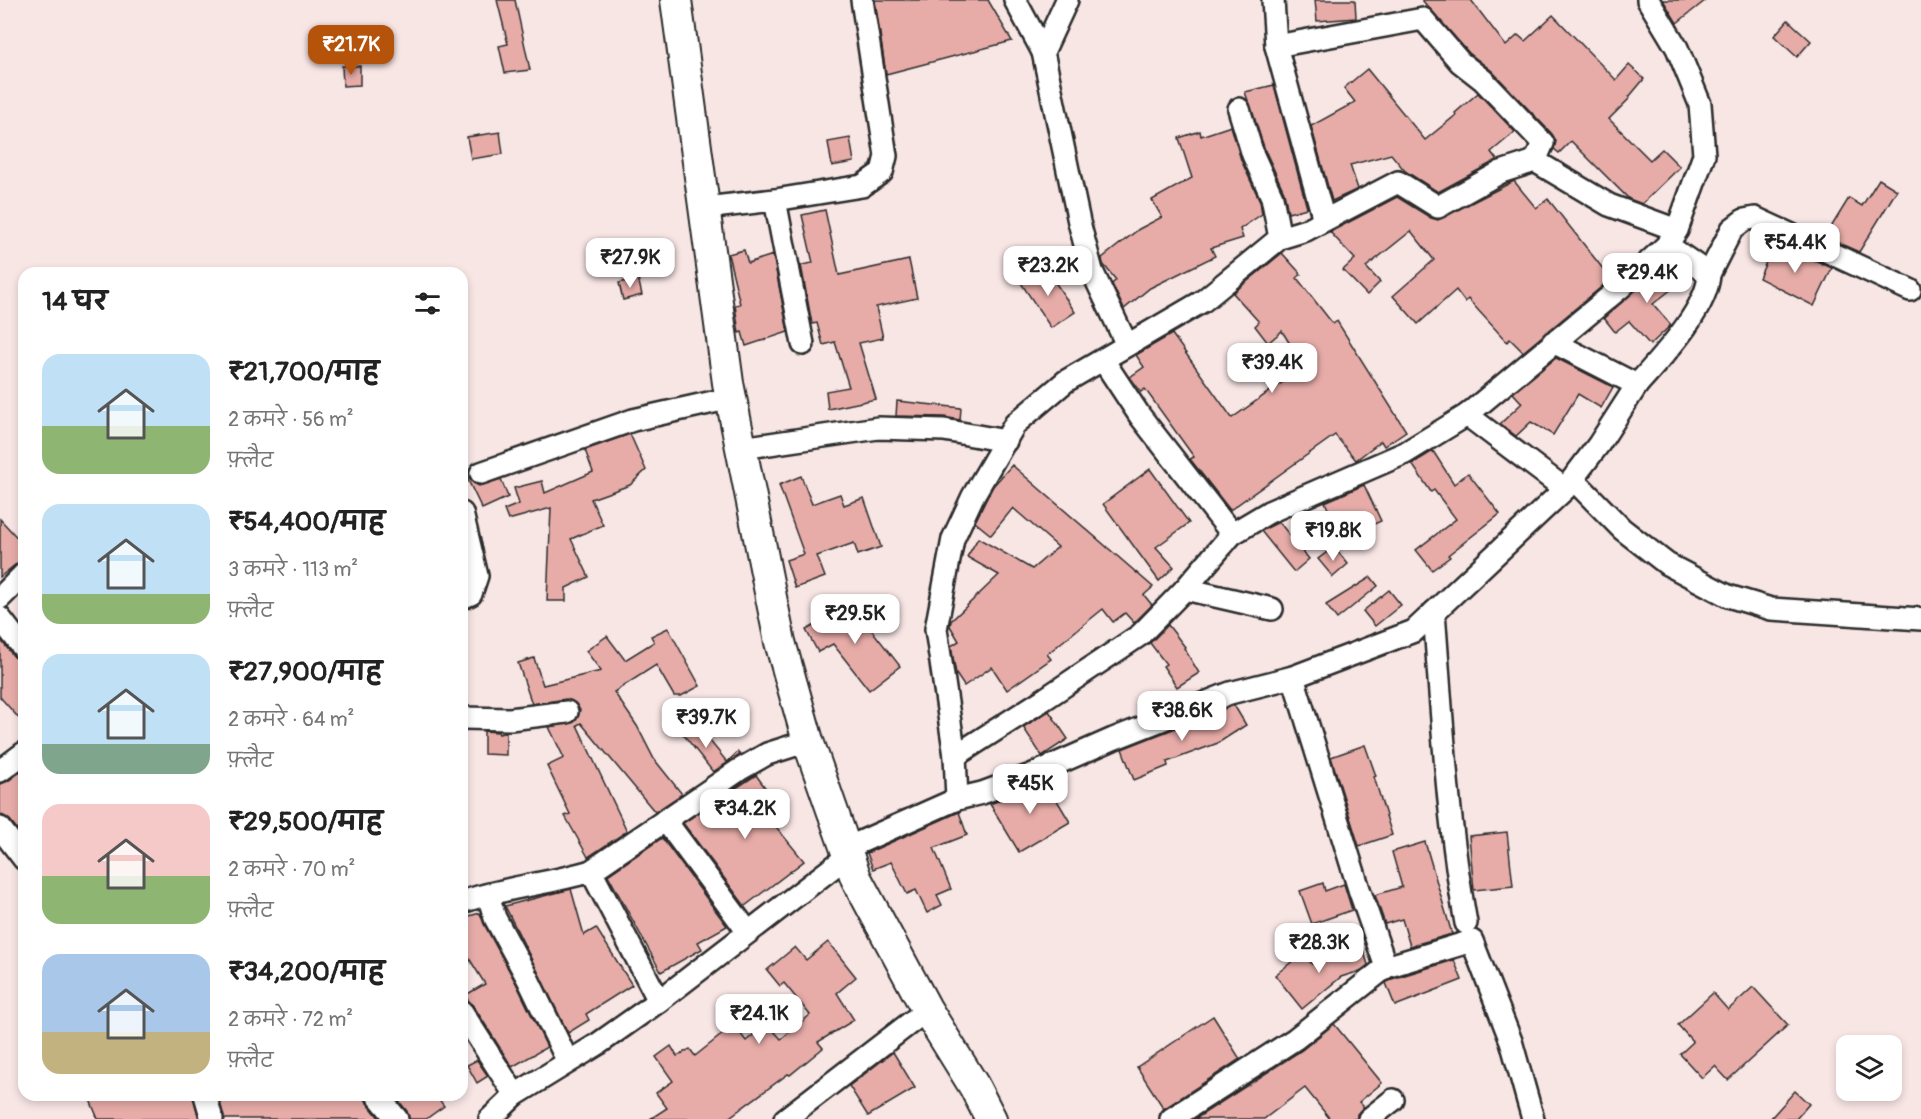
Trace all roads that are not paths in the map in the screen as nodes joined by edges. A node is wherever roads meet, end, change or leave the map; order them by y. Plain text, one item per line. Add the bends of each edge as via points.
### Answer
1 (676, 0) edge
2 (862, 0) edge
3 (1015, 0) edge
4 (1067, 0) edge
5 (1274, 0) edge
6 (1648, 0) edge
7 (1276, 46) junction
8 (1043, 52) junction
9 (1239, 109) dead end
10 (1535, 161) junction
11 (775, 200) junction
12 (705, 208) junction
13 (1324, 220) junction
14 (1280, 238) junction
15 (1672, 238) junction
16 (1709, 274) junction
17 (1911, 290) dead end
18 (1553, 342) junction
19 (803, 344) dead end
20 (1127, 345) junction
21 (1103, 360) junction
22 (1637, 385) junction
23 (731, 398) junction
24 (1467, 415) junction
25 (1006, 441) junction
26 (742, 448) junction
27 (481, 472) dead end
28 (1569, 484) junction
29 (1232, 534) junction
30 (468, 538) edge
31 (18, 580) edge
32 (1185, 589) junction
33 (468, 595) edge
34 (0, 597) edge
35 (1272, 609) dead end
36 (1434, 612) junction
37 (0, 618) edge
38 (1921, 619) edge
39 (18, 641) edge
40 (1293, 676) junction
41 (567, 712) dead end
42 (468, 718) edge
43 (808, 741) junction
44 (955, 756) junction
45 (18, 758) edge
46 (0, 771) edge
47 (957, 799) junction
48 (664, 820) junction
49 (0, 828) edge
50 (18, 851) edge
51 (848, 851) junction
52 (591, 871) junction
53 (488, 895) junction
54 (468, 900) edge
55 (1466, 923) dead end
56 (748, 932) junction
57 (1386, 967) junction
58 (659, 1001) junction
59 (927, 1010) junction
60 (468, 1021) edge
61 (568, 1062) junction
62 (515, 1095) junction
63 (1393, 1100) dead end
64 (207, 1101) edge
65 (382, 1101) edge
66 (212, 1119) edge
67 (397, 1119) edge
68 (490, 1119) edge
69 (785, 1119) edge
70 (991, 1119) edge
71 (1171, 1119) edge
72 (1369, 1119) edge
73 (1533, 1119) edge

1 - 12 main road
2 - 11 street via 886,156 882,172 862,186
3 - 8 street
4 - 8 street
5 - 7 street
6 - 15 street via 1677,48 1700,104 1704,155
7 - 10 street via 1423,19 1460,62 1483,80 1543,143
7 - 13 street
8 - 20 street via 1092,271
9 - 14 street via 1253,155 1272,197
10 - 13 street via 1501,172 1438,207 1398,182
10 - 15 street
11 - 12 street
11 - 19 street
12 - 23 main road
13 - 14 street
14 - 20 street via 1203,301
15 - 16 street
15 - 18 street via 1620,288
16 - 17 street via 1732,229 1755,218
16 - 22 street via 1709,285 1688,322
18 - 22 street
18 - 24 street
20 - 21 street
21 - 25 street via 1066,381 1015,424
21 - 29 street via 1147,425
22 - 28 street
23 - 26 main road
23 - 27 street via 633,420
24 - 28 street
24 - 29 street via 1405,453 1269,512
25 - 26 street via 944,430 878,428
25 - 44 street via 953,539 936,629
26 - 43 main road via 780,642
28 - 36 street
28 - 38 street via 1667,564 1728,596 1771,609
29 - 32 street
30 - 33 street via 477,576
31 - 34 street
32 - 35 street
32 - 44 street via 1140,635
36 - 40 street via 1414,631
36 - 55 street via 1450,802
37 - 39 street
40 - 47 street via 1230,693 982,794
40 - 57 street
41 - 42 street via 510,719
43 - 48 street via 767,753
43 - 51 main road
44 - 47 street
45 - 46 street
47 - 51 street
48 - 52 street
48 - 56 street
49 - 50 street
51 - 56 street
51 - 59 main road via 856,878
52 - 53 street
52 - 58 street
53 - 54 street
53 - 61 street via 495,918
56 - 58 street
57 - 71 street via 1295,1039
57 - 73 street via 1472,941 1511,1041
58 - 61 street
59 - 69 street
59 - 70 main road
60 - 62 street
61 - 62 street
62 - 68 street
63 - 72 street
64 - 66 street
65 - 67 street

